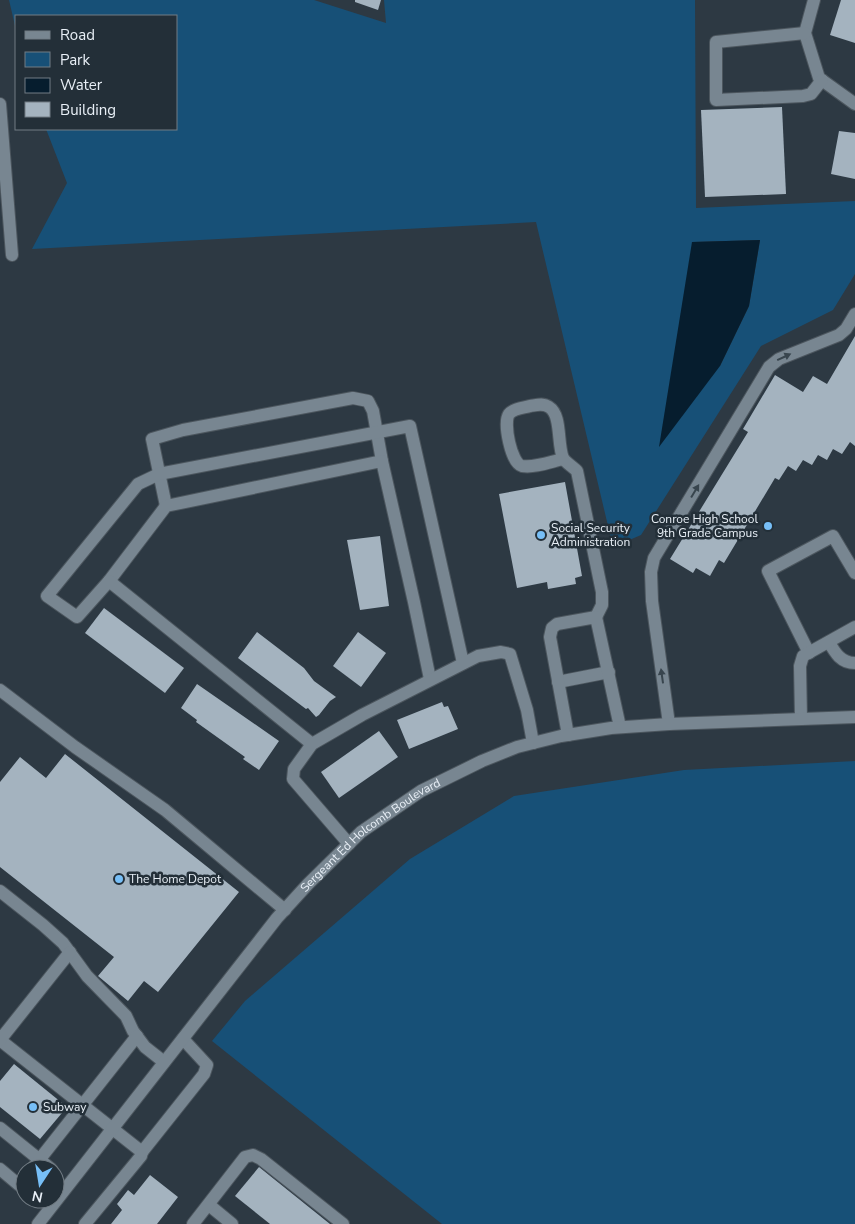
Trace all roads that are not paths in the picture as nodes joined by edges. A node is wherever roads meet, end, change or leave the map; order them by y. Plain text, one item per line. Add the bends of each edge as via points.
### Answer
1 (814, 0) edge
2 (805, 33) junction
3 (822, 80) junction
4 (0, 104) edge
5 (855, 104) edge
6 (12, 255) dead end
7 (855, 314) edge
8 (376, 432) junction
9 (563, 459) junction
10 (382, 461) junction
11 (159, 474) junction
12 (166, 506) junction
13 (855, 573) edge
14 (109, 581) junction
15 (596, 617) junction
16 (855, 628) edge
17 (829, 642) junction
18 (809, 653) junction
19 (463, 663) junction
20 (855, 663) edge
21 (608, 672) junction
22 (430, 679) junction
23 (558, 682) junction
24 (2, 697) edge
25 (855, 717) edge
26 (801, 719) junction
27 (669, 724) junction
28 (620, 727) junction
29 (568, 735) junction
30 (533, 743) junction
31 (312, 744) junction
32 (349, 844) junction
33 (0, 890) edge
34 (285, 910) junction
35 (70, 952) junction
36 (136, 1036) junction
37 (182, 1039) junction
38 (0, 1040) edge
39 (164, 1062) junction
40 (83, 1105) junction
41 (0, 1128) edge
42 (112, 1129) junction
43 (142, 1152) junction
44 (31, 1159) edge
45 (40, 1159) edge
46 (0, 1169) edge
47 (65, 1180) edge
48 (15, 1182) edge
49 (70, 1184) junction
50 (209, 1205) junction
51 (38, 1224) edge
52 (85, 1224) edge
53 (193, 1224) edge
54 (232, 1224) edge
55 (343, 1224) edge

1 - 2 street
2 - 3 street
2 - 3 street via 716,42 716,100 803,96 811,94
3 - 5 street
4 - 6 street
27 -> 7 street via 652,601 654,558 769,367 779,358 839,335
8 - 10 street
8 - 11 street
8 - 11 street via 368,401 353,398 183,430 152,439
8 - 19 street via 410,426
9 - 9 street via 555,412 548,406 538,404 515,410 509,415 506,424 508,436 514,460 520,466 532,467
9 - 15 street via 577,471 602,592 602,605
10 - 12 street
10 - 22 street
11 - 12 street
11 - 14 street via 138,484 47,596 77,618
12 - 14 street
13 - 18 street via 832,536 768,571
14 - 31 street
15 - 21 street
15 - 23 street via 557,624 552,628 550,637
16 - 17 street
17 - 18 street
17 - 20 street via 844,661
18 - 26 street via 803,656 800,666
19 - 22 street
19 - 30 street via 478,656 501,652 510,654
21 - 23 street
21 - 28 street
22 - 31 street
23 - 29 street
24 - 34 street via 165,810
25 - 26 street, Sergeant Ed Holcomb Boulevard
26 - 27 street, Sergeant Ed Holcomb Boulevard
27 - 28 street, Sergeant Ed Holcomb Boulevard
28 - 29 street, Sergeant Ed Holcomb Boulevard
29 - 30 street, Sergeant Ed Holcomb Boulevard
30 - 32 street, Sergeant Ed Holcomb Boulevard via 482,761 421,791 360,832
31 - 32 street via 294,769 293,779
32 - 34 street, Sergeant Ed Holcomb Boulevard
33 - 35 street via 45,926
34 - 37 street, Sergeant Ed Holcomb Boulevard
35 - 36 street via 87,976 126,1016
35 - 38 street
36 - 39 street
36 - 40 street
37 - 39 street, Sergeant Ed Holcomb Boulevard
37 - 43 street via 207,1065 204,1074
38 - 40 street
39 - 42 street, Sergeant Ed Holcomb Boulevard
40 - 42 street
40 - 45 street
41 - 44 street
42 - 43 street
42 - 49 street, Sergeant Ed Holcomb Boulevard
43 - 52 street
46 - 48 street
47 - 49 street
49 - 51 street, Sergeant Ed Holcomb Boulevard
50 - 53 street
50 - 54 street
50 - 55 street via 245,1157 253,1155

